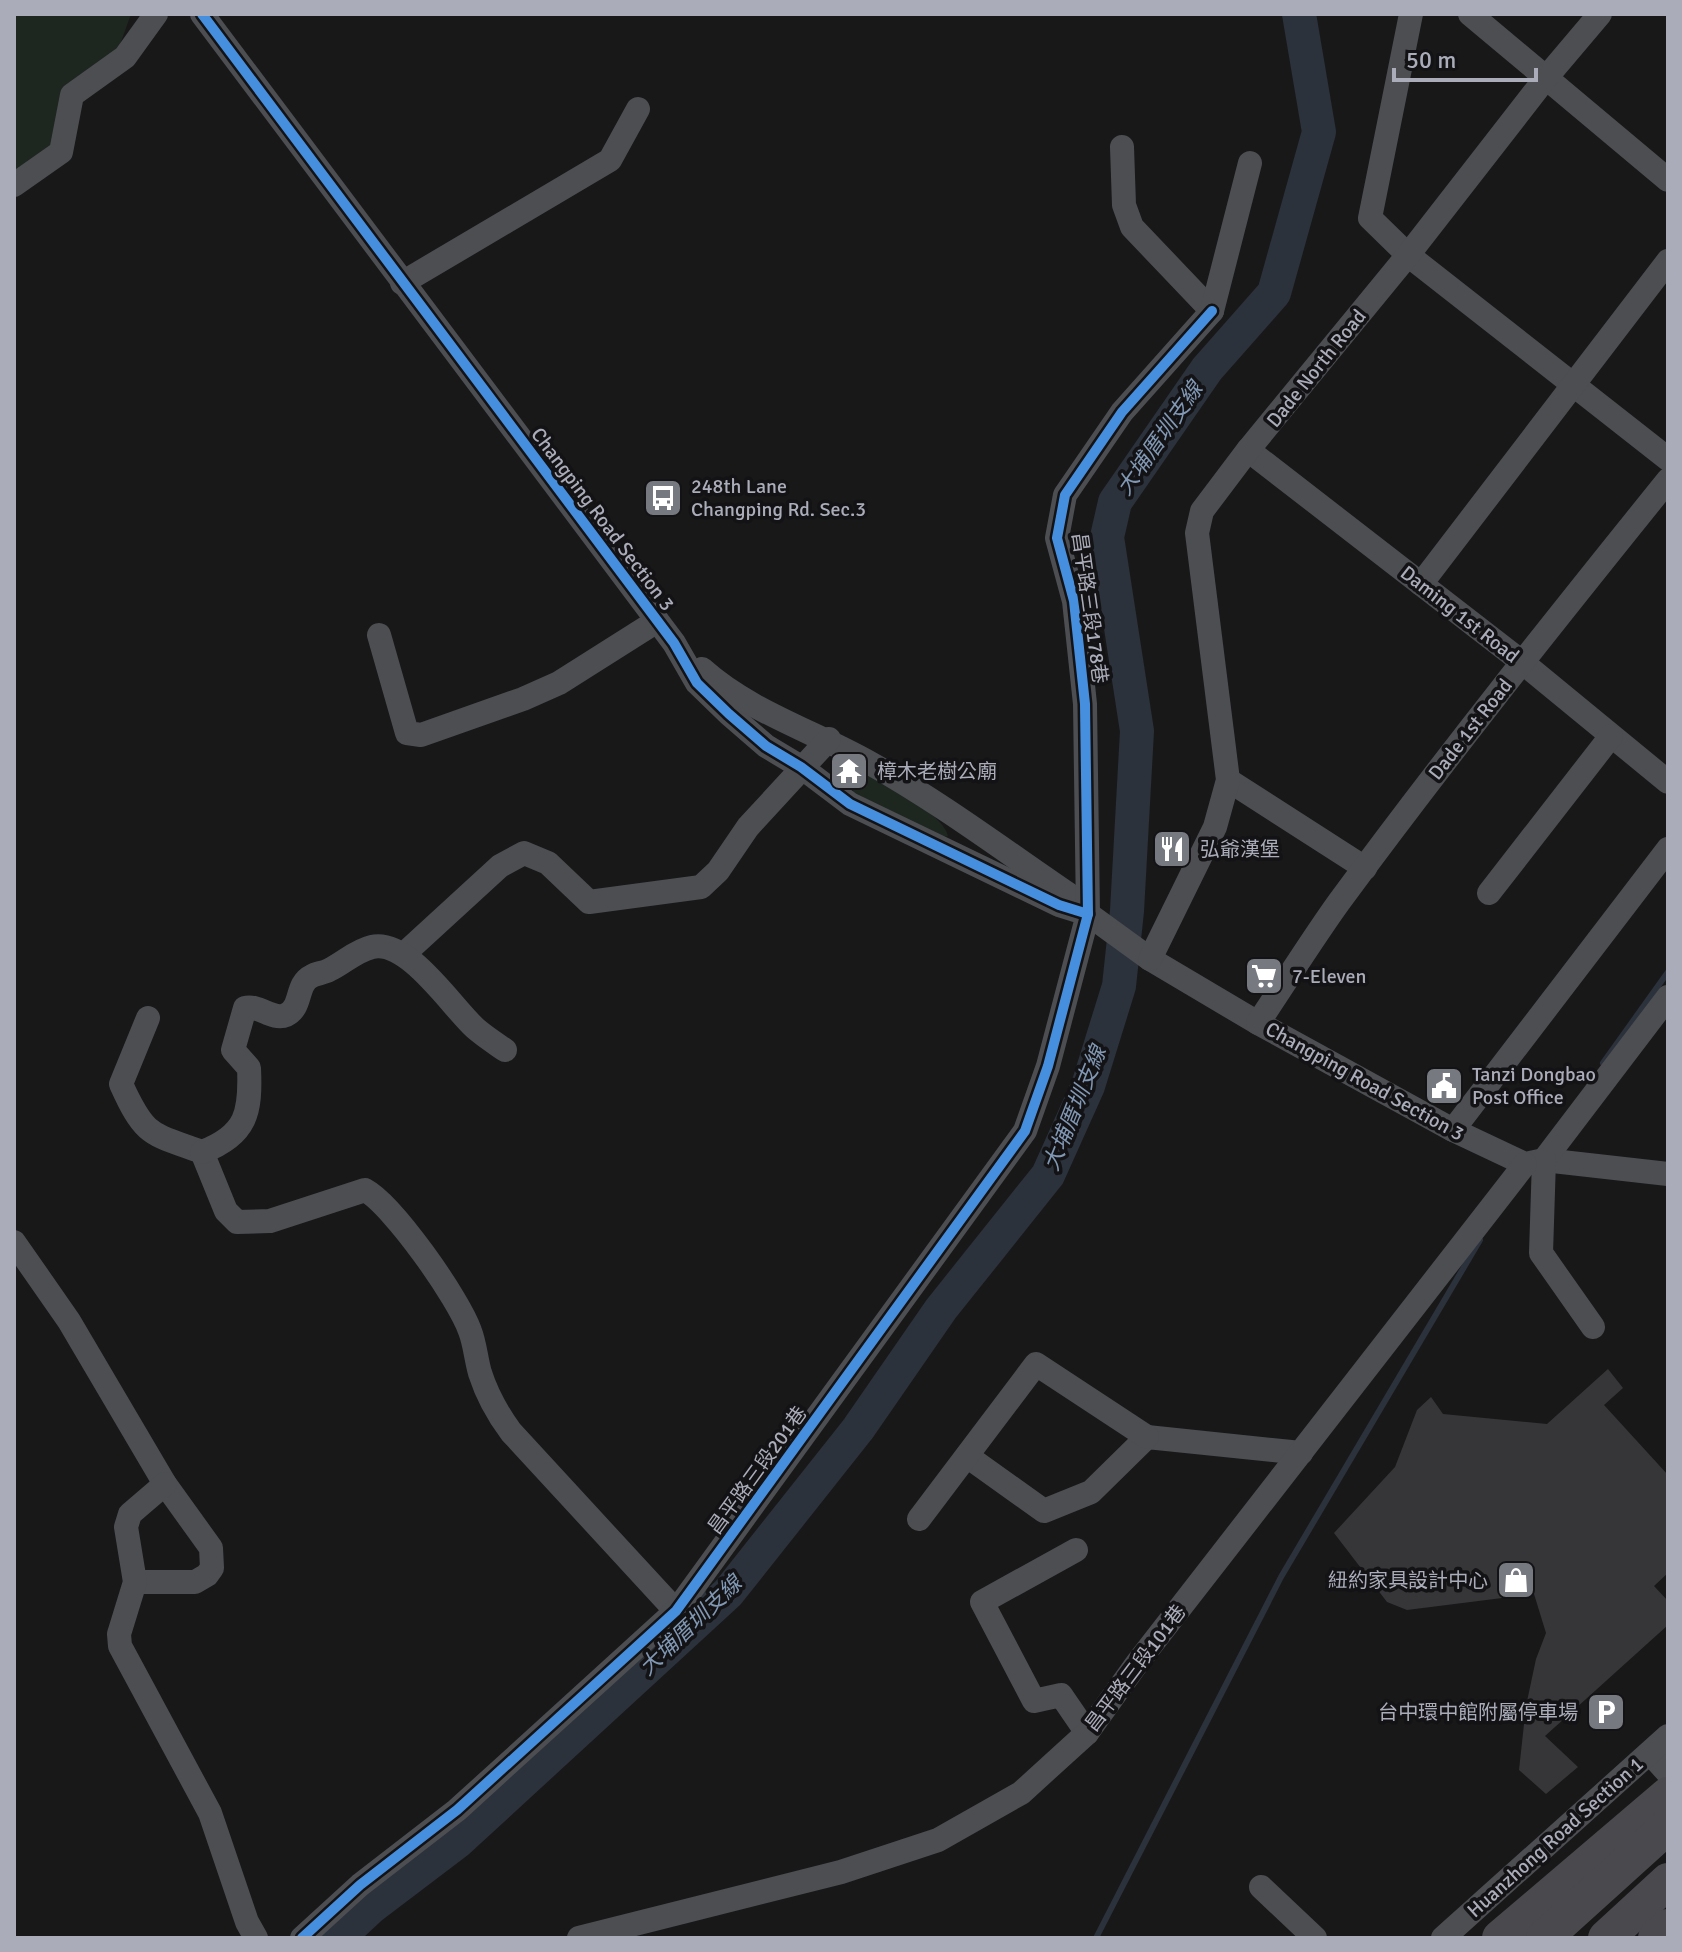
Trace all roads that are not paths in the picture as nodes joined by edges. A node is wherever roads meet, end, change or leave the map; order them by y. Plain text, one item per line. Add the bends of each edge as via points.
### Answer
1 (156, 14) edge
2 (202, 14) edge
3 (1411, 14) edge
4 (1470, 14) edge
5 (1600, 14) edge
6 (1545, 79) junction
7 (638, 109) dead end
8 (1122, 147) dead end
9 (1250, 163) dead end
10 (1668, 180) edge
11 (14, 185) edge
12 (1408, 255) junction
13 (1668, 261) edge
14 (402, 283) junction
15 (1212, 311) junction
16 (1574, 387) junction
17 (1248, 450) junction
18 (1668, 459) edge
19 (1668, 480) edge
20 (1421, 584) junction
21 (657, 621) junction
22 (379, 635) dead end
23 (674, 643) junction
24 (1522, 662) junction
25 (1611, 736) junction
26 (829, 739) junction
27 (801, 767) junction
28 (1228, 780) junction
29 (1668, 782) edge
30 (1668, 849) edge
31 (1365, 868) junction
32 (1489, 893) dead end
33 (1088, 914) junction
34 (404, 954) junction
35 (1150, 959) junction
36 (1668, 997) edge
37 (148, 1018) dead end
38 (1258, 1023) junction
39 (505, 1050) dead end
40 (1453, 1130) junction
41 (202, 1152) junction
42 (1534, 1162) junction
43 (1668, 1174) edge
44 (14, 1242) edge
45 (1593, 1327) dead end
46 (1147, 1437) junction
47 (1301, 1453) junction
48 (967, 1456) junction
49 (165, 1484) junction
50 (919, 1519) dead end
51 (1076, 1550) dead end
52 (135, 1582) junction
53 (676, 1611) junction
54 (1087, 1733) junction
55 (1668, 1736) edge
56 (1650, 1753) junction
57 (1668, 1773) edge
58 (1668, 1795) edge
59 (1668, 1826) edge
60 (1668, 1881) edge
61 (1261, 1887) dead end
62 (1668, 1927) edge
63 (256, 1938) edge
64 (302, 1938) edge
65 (579, 1938) edge
66 (1315, 1938) edge
67 (1443, 1938) edge
68 (1500, 1938) edge
69 (1544, 1938) edge
70 (1606, 1938) edge
71 (1656, 1938) edge

1 - 11 street via 125,57 72,95 61,152
2 - 14 street, Changping Road Section 3
3 - 12 street via 1370,218
4 - 6 street
5 - 6 street, Dade North Road
6 - 10 street
6 - 12 street, Dade North Road
7 - 14 street via 610,160
8 - 15 street via 1124,205 1132,227
9 - 15 street
12 - 16 street
12 - 17 street, Dade North Road
13 - 16 street
14 - 21 street, Changping Road Section 3
15 - 33 street, 昌平路三段178巷 via 1122,412 1065,495 1057,538 1074,601 1085,704
16 - 18 street
16 - 20 street
17 - 20 street, Daming 1st Road
17 - 28 street, Dade North Road via 1202,511 1197,533
19 - 24 street, Dade 1st Road
20 - 24 street, Daming 1st Road
21 - 22 street via 559,683 421,735 407,733
21 - 23 street, Changping Road Section 3
23 - 26 street, Changping Road Section 3 via 714,679 761,710
23 - 27 street, Changping Road Section 3 via 697,683 766,746
24 - 25 street, Daming 1st Road
24 - 31 street, Dade 1st Road
25 - 29 street, Daming 1st Road
25 - 32 street
26 - 27 street
26 - 33 street, Changping Road Section 3 via 914,788 1068,894
27 - 33 street, Changping Road Section 3 via 850,804 895,828
27 - 34 street via 701,887 589,902 548,863 524,853 500,866
28 - 31 street
28 - 35 street via 1215,827
30 - 40 street
31 - 38 street, Dade 1st Road
33 - 35 street, Changping Road Section 3
33 - 53 street, 昌平路三段201巷 via 1025,1131
34 - 39 street via 476,1029
34 - 41 street via 375,946 348,956 309,977 287,1015 245,1008 233,1050 249,1068 251,1103 242,1124 223,1144
35 - 38 street, Changping Road Section 3
36 - 42 street, 昌平路三段101巷
37 - 41 street via 121,1084 138,1120 151,1133
38 - 40 street, Changping Road Section 3
40 - 42 street, Changping Road Section 3
41 - 53 street via 226,1211 237,1222 270,1221 365,1190 378,1197 433,1266 470,1329 495,1410
42 - 43 street, Changping Road Section 3
42 - 45 street via 1541,1253
42 - 47 street, 昌平路三段101巷
44 - 49 street via 69,1321
46 - 47 street
46 - 48 street via 1091,1492 1044,1511
46 - 48 street via 1036,1364
47 - 54 street, 昌平路三段101巷
48 - 50 street
49 - 52 street via 130,1514 126,1527
49 - 52 street via 211,1548 212,1568 195,1582
51 - 54 street via 982,1602 1034,1701 1061,1695
52 - 63 street via 120,1646 210,1813
53 - 64 street, 昌平路三段201巷 via 457,1810
54 - 65 street, 昌平路三段101巷 via 1021,1793 938,1840 841,1872
55 - 56 street, Huanzhong Road Section 1
56 - 57 street
56 - 67 street, Huanzhong Road Section 1
58 - 68 highway
59 - 69 highway
60 - 70 highway
61 - 66 street
62 - 71 highway

